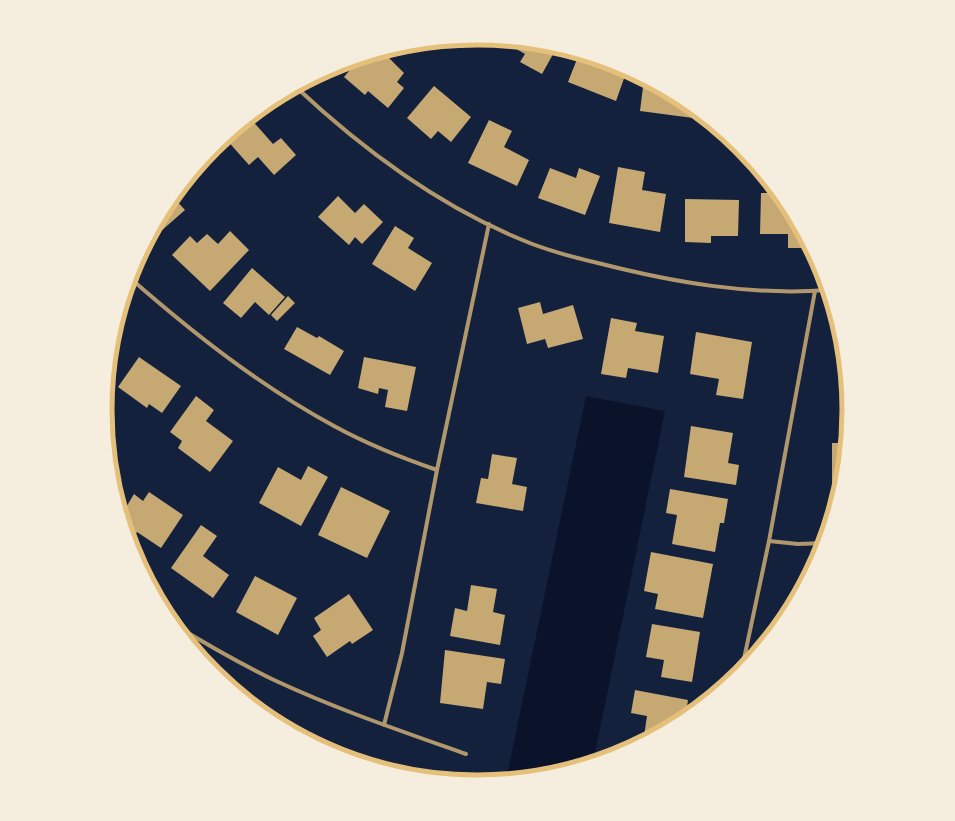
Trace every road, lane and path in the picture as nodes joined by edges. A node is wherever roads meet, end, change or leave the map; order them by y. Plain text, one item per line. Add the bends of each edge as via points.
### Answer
1 (300, 91) edge
2 (489, 224) junction
3 (135, 283) edge
4 (823, 290) edge
5 (815, 291) junction
6 (437, 470) junction
7 (769, 542) junction
8 (818, 543) edge
9 (188, 633) edge
10 (744, 660) edge
11 (384, 725) junction
12 (466, 754) dead end

1 - 2 street via 378,157 432,193
2 - 5 street via 521,240 627,271 737,288
2 - 6 street
3 - 6 street via 237,364 303,409 368,443
4 - 5 street
5 - 7 street
6 - 11 street via 402,653
7 - 8 street
7 - 10 street
9 - 11 street via 273,679
11 - 12 street

